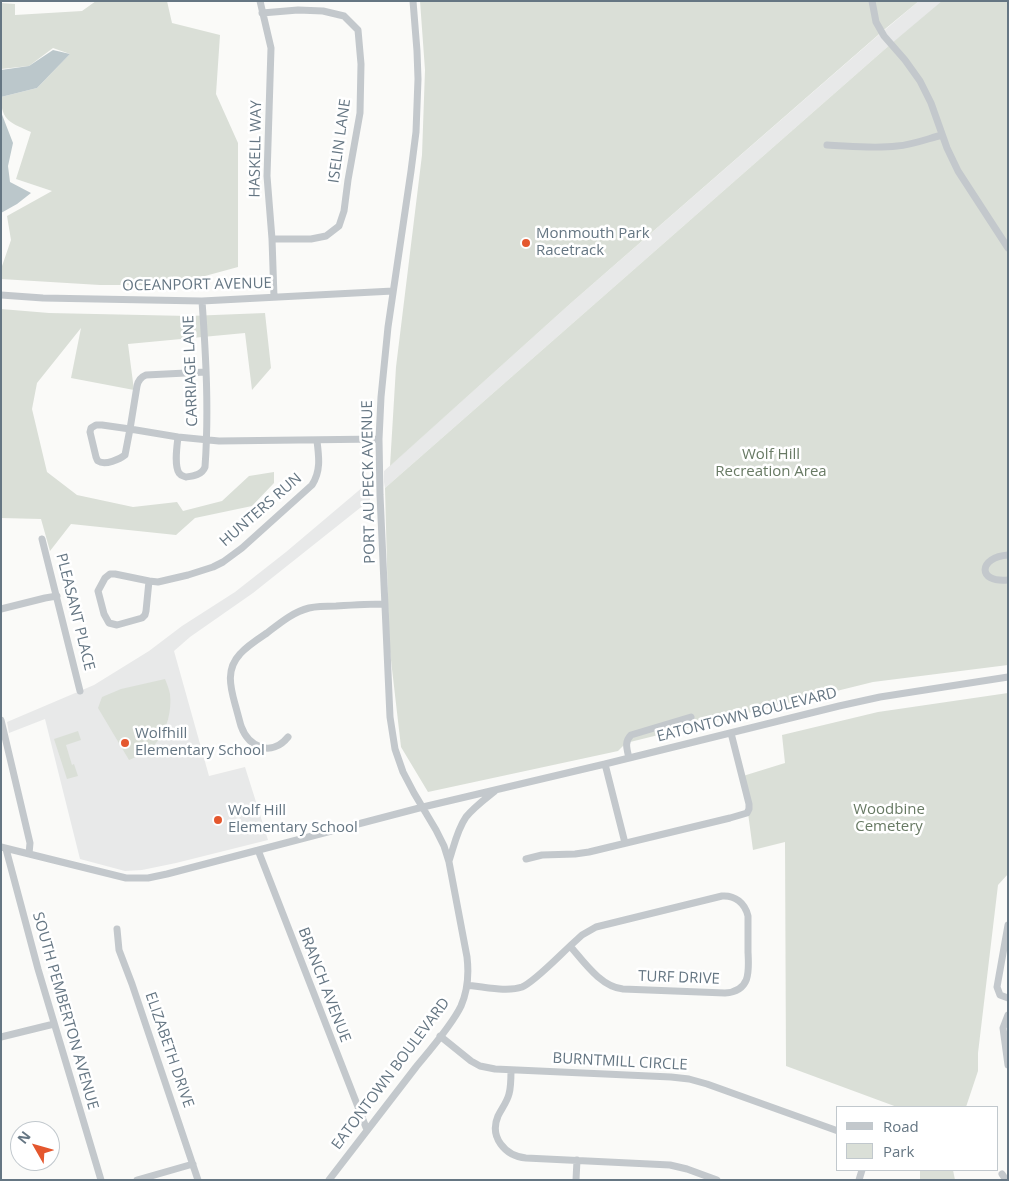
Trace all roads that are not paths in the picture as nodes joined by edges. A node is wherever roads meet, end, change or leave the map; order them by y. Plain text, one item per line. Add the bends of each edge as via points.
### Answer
1 (260, 1) edge
2 (413, 1) edge
3 (872, 1) edge
4 (262, 13) junction
5 (942, 135) junction
6 (827, 145) dead end
7 (272, 239) junction
8 (1008, 248) edge
9 (393, 291) junction
10 (1, 295) edge
11 (274, 297) junction
12 (202, 301) junction
13 (206, 372) junction
14 (130, 429) junction
15 (178, 438) junction
16 (379, 439) junction
17 (207, 440) junction
18 (317, 441) junction
19 (42, 539) dead end
20 (1008, 555) edge
21 (1008, 580) edge
22 (149, 581) junction
23 (57, 596) junction
24 (385, 604) junction
25 (1, 609) edge
26 (1008, 678) edge
27 (80, 691) dead end
28 (691, 717) dead end
29 (1, 720) edge
30 (731, 733) junction
31 (288, 737) dead end
32 (629, 758) junction
33 (606, 764) junction
34 (496, 790) junction
35 (422, 807) junction
36 (625, 843) junction
37 (3, 848) edge
38 (258, 850) junction
39 (29, 854) junction
40 (526, 859) dead end
41 (449, 862) junction
42 (1008, 925) edge
43 (117, 929) dead end
44 (570, 946) junction
45 (468, 985) junction
46 (1008, 998) edge
47 (1008, 1015) edge
48 (54, 1024) junction
49 (440, 1036) junction
50 (1, 1037) edge
51 (1008, 1065) edge
52 (511, 1070) junction
53 (367, 1130) junction
54 (836, 1130) edge
55 (577, 1160) junction
56 (193, 1164) junction
57 (101, 1180) edge
58 (137, 1180) edge
59 (198, 1180) edge
60 (329, 1180) edge
61 (576, 1180) edge
62 (717, 1180) edge

1 - 4 street, HASKELL WAY
2 - 9 street, PORT AU PECK AVENUE via 418,51 418,105
3 - 5 street via 876,22 920,81
4 - 7 street, HASKELL WAY via 270,48 268,176
4 - 7 street, ISELIN LANE via 298,10 344,16 358,30 361,64 360,113 344,212 338,226 326,236 311,239
5 - 6 street via 897,146
5 - 8 street via 958,171
7 - 11 street, HASKELL WAY
9 - 11 street, OCEANPORT AVENUE
9 - 16 street, PORT AU PECK AVENUE
10 - 12 street, OCEANPORT AVENUE
11 - 12 street, OCEANPORT AVENUE
12 - 13 street, CARRIAGE LANE
13 - 14 street via 143,376 136,393
13 - 17 street, CARRIAGE LANE
14 - 14 street via 125,455 103,463 98,461 91,438 92,426
14 - 15 street
15 - 17 street
15 - 17 street, CARRIAGE LANE via 177,466 179,474 186,477 204,471
16 - 18 street
16 - 24 street, PORT AU PECK AVENUE
17 - 18 street
18 - 22 street, HUNTERS RUN via 319,467 310,488 233,555 188,575
19 - 23 street, PLEASANT PLACE
20 - 21 street via 990,560 986,566 990,578
22 - 22 street via 115,574 107,576 98,591 109,623 117,625 145,615
23 - 25 street
23 - 27 street, PLEASANT PLACE
24 - 31 street via 303,610 284,619 236,659 230,686 246,735 253,744 267,748 278,746
24 - 35 street, PORT AU PECK AVENUE via 393,738 403,772
26 - 30 street, EATONTOWN BOULEVARD via 880,697
28 - 32 street via 630,735 626,743
29 - 39 street via 30,843
30 - 32 street, EATONTOWN BOULEVARD
30 - 36 street via 749,804 747,813
32 - 33 street, EATONTOWN BOULEVARD
33 - 34 street, EATONTOWN BOULEVARD
33 - 36 street
34 - 35 street, EATONTOWN BOULEVARD
34 - 41 street via 466,818
35 - 38 street, EATONTOWN BOULEVARD
35 - 41 street, PORT AU PECK AVENUE via 444,846
36 - 40 street via 575,854
37 - 39 street, EATONTOWN BOULEVARD
37 - 48 street, SOUTH PEMBERTON AVENUE
38 - 39 street, EATONTOWN BOULEVARD via 148,878 126,878
38 - 53 street, BRANCH AVENUE
41 - 45 street, EATONTOWN BOULEVARD via 467,957
42 - 46 street via 997,987 1000,995
43 - 56 street, ELIZABETH DRIVE via 120,950
44 - 44 street, TURF DRIVE via 600,978 619,989 730,993 741,987 749,972 748,916 743,904 726,896 600,926
44 - 45 street, TURF DRIVE via 530,983 520,988
45 - 49 street, EATONTOWN BOULEVARD via 460,1008
47 - 51 street via 1003,1028
48 - 50 street
48 - 57 street, SOUTH PEMBERTON AVENUE
49 - 52 street, BURNTMILL CIRCLE via 480,1066
49 - 53 street, EATONTOWN BOULEVARD
52 - 54 street, BURNTMILL CIRCLE via 689,1079
52 - 55 street via 509,1094 496,1124 501,1146 522,1158
53 - 60 street, EATONTOWN BOULEVARD
55 - 61 street
55 - 62 street via 670,1165
56 - 58 street
56 - 59 street, ELIZABETH DRIVE

